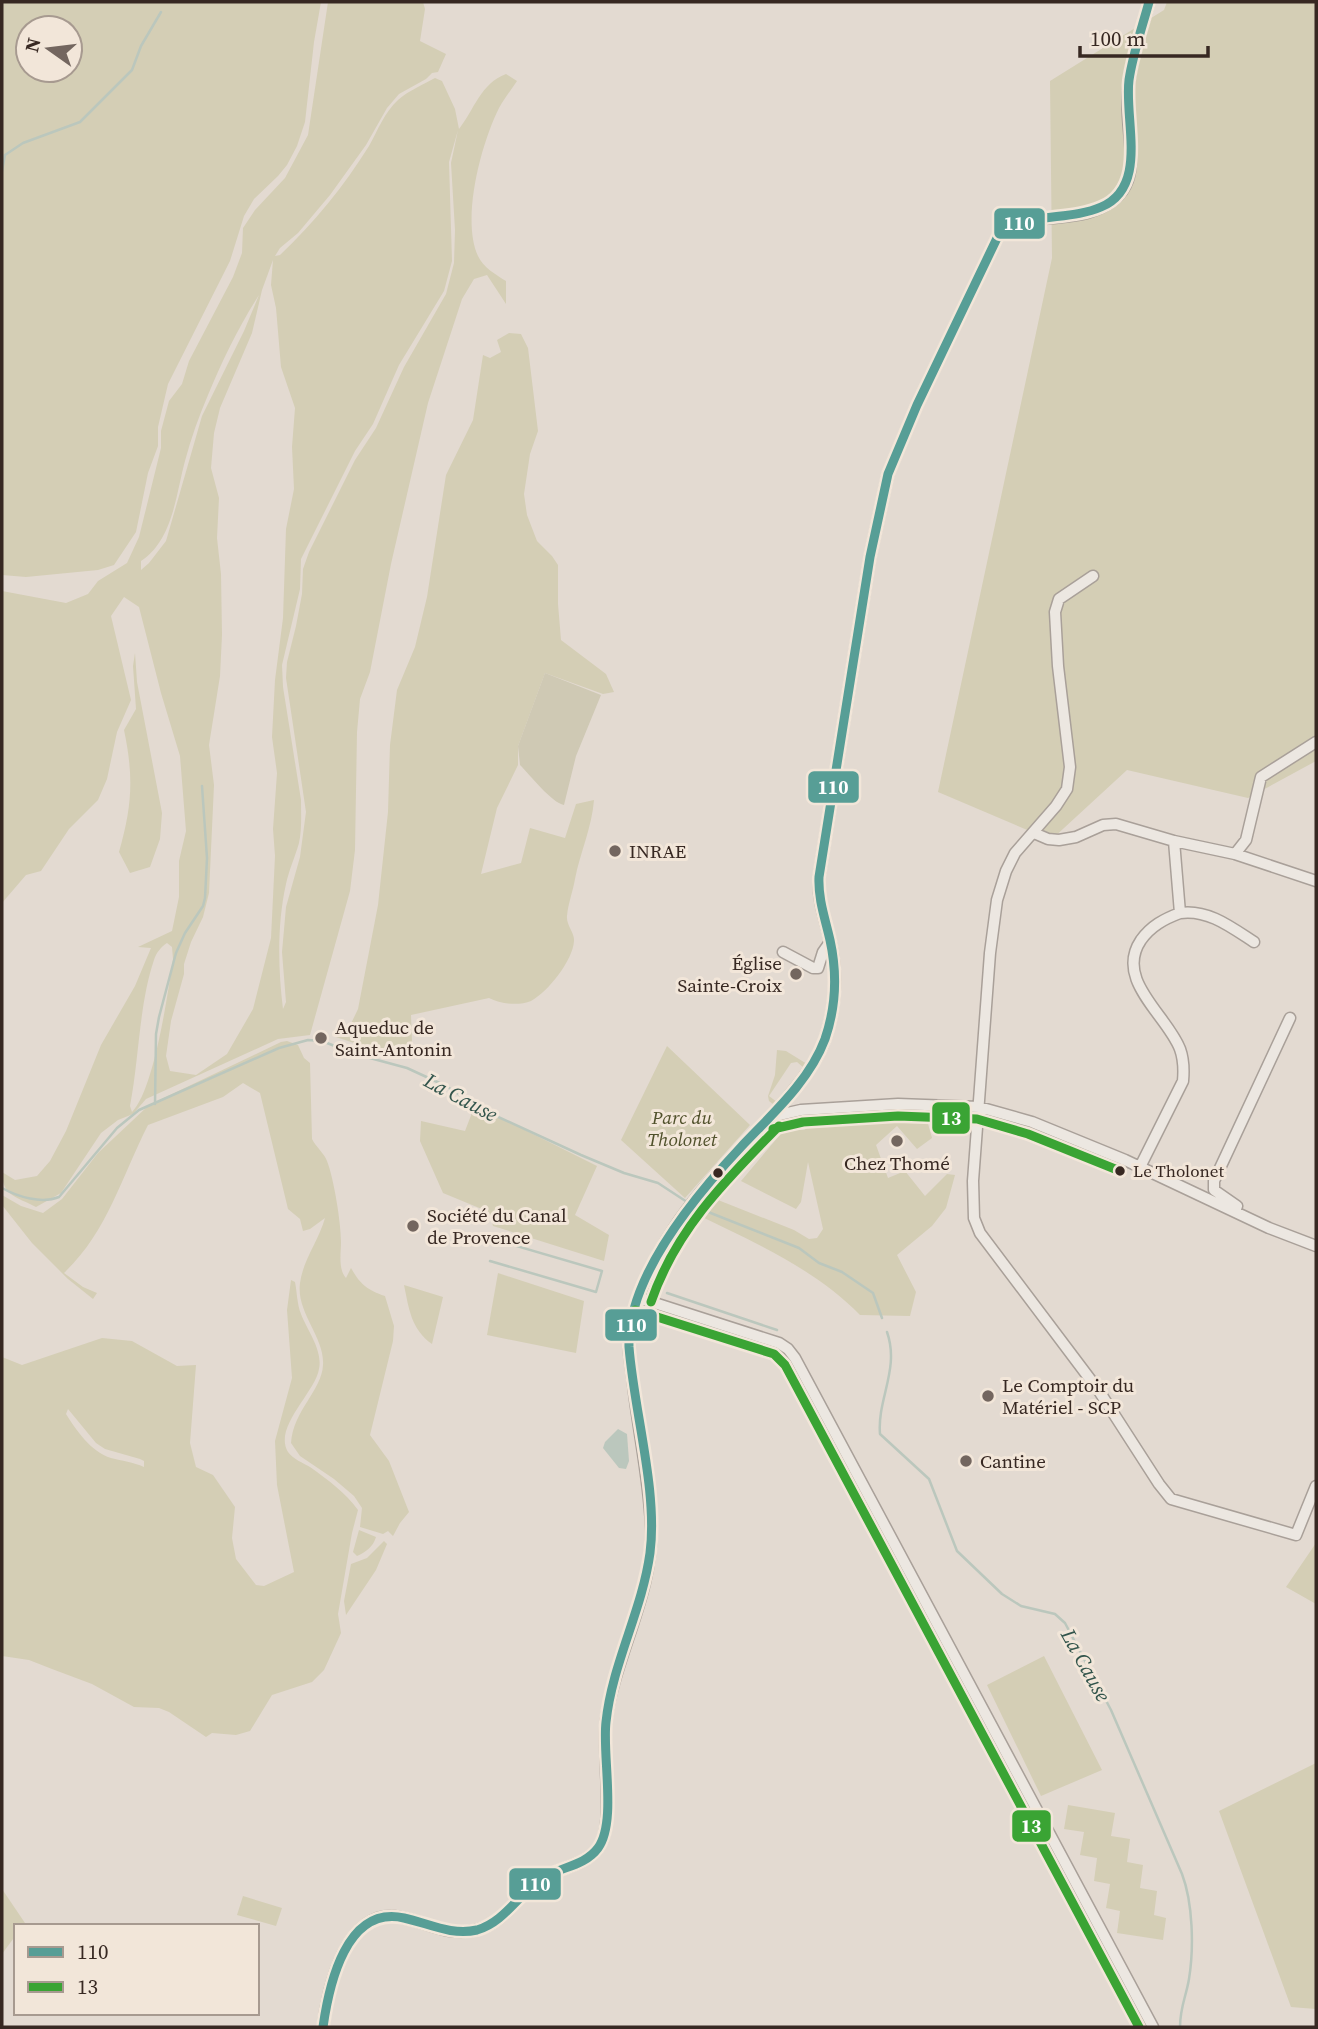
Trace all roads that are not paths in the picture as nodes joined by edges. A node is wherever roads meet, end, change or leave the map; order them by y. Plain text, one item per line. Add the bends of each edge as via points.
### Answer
1 (1149, 2) edge
2 (1093, 576) dead end
3 (1316, 742) edge
4 (1034, 833) junction
5 (1174, 841) junction
6 (1235, 853) junction
7 (1316, 881) edge
8 (1180, 913) junction
9 (831, 942) junction
10 (1254, 942) dead end
11 (783, 952) dead end
12 (1290, 1018) dead end
13 (979, 1107) junction
14 (770, 1117) junction
15 (1140, 1167) junction
16 (1235, 1212) junction
17 (1316, 1246) edge
18 (639, 1298) junction
19 (1316, 1486) edge
20 (323, 2027) edge
21 (1153, 2027) edge

1 - 9 street via 1128,89 1132,160 1125,189 1115,201 1085,214 1017,224 999,234 888,474 870,557 819,877
2 - 4 street via 1059,599 1055,607 1069,778 1067,789
3 - 6 street via 1261,777 1245,840
4 - 5 street via 1059,840 1109,824
4 - 13 street via 1010,862 997,900
5 - 6 street
5 - 8 street
6 - 7 street
8 - 10 street via 1208,915
8 - 15 street via 1146,933 1133,958 1137,983 1175,1041 1184,1067 1180,1088
9 - 11 street via 818,968
9 - 14 street via 836,981 825,1040
12 - 16 street via 1214,1181 1214,1190 1237,1206
13 - 14 street via 918,1103 801,1110
13 - 15 street via 1032,1122
13 - 19 street via 973,1181 977,1227 1099,1391 1171,1499 1296,1535
14 - 18 street via 688,1206 654,1258
15 - 16 street
16 - 17 street
18 - 20 street via 628,1342 652,1539 606,1719 606,1823 601,1844 587,1859 531,1886 487,1927 446,1931 398,1916 366,1924 346,1947 327,1995
18 - 21 street via 779,1343 795,1358

